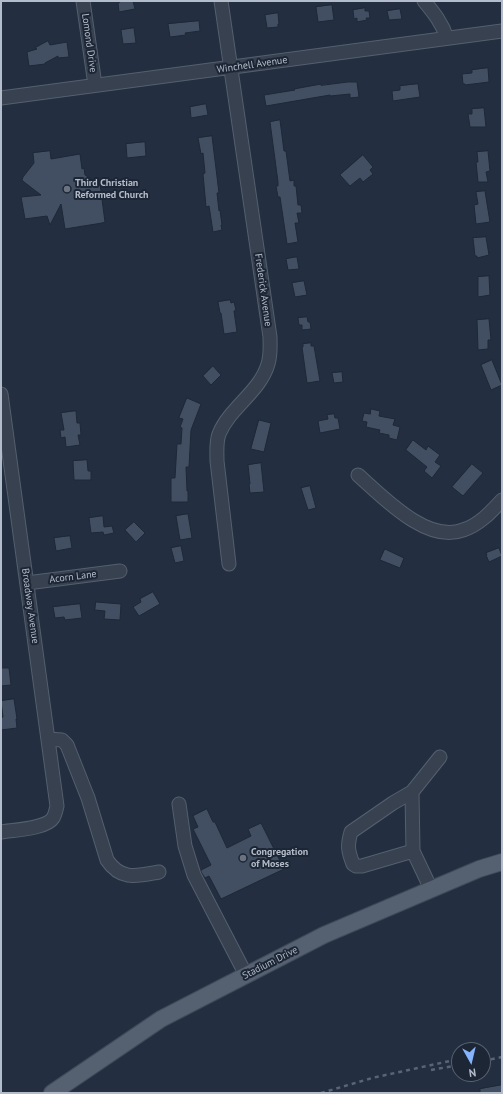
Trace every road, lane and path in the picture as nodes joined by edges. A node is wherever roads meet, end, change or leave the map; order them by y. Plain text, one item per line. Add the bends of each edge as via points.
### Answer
1 (83, 1) edge
2 (221, 1) edge
3 (424, 1) edge
4 (502, 34) edge
5 (447, 38) junction
6 (230, 68) junction
7 (95, 85) junction
8 (1, 98) edge
9 (1, 394) edge
10 (6, 469) edge
11 (358, 475) dead end
12 (502, 500) edge
13 (229, 564) dead end
14 (120, 571) dead end
15 (27, 583) junction
16 (48, 739) junction
17 (440, 756) dead end
18 (412, 792) junction
19 (179, 804) dead end
20 (1, 832) edge
21 (413, 851) junction
22 (502, 862) edge
23 (159, 872) dead end
24 (431, 889) junction
25 (246, 975) junction
26 (52, 1093) edge

1 - 7 street, Lomond Drive
2 - 6 street, Frederick Avenue
3 - 5 street via 438,18
4 - 5 street, Winchell Avenue
5 - 6 street, Winchell Avenue
6 - 7 street, Winchell Avenue
6 - 13 street, Frederick Avenue via 270,350 265,373 229,417 219,435 217,461
7 - 8 street, Winchell Avenue
9 - 10 street, Broadway Avenue
10 - 15 street, Broadway Avenue
11 - 12 street via 402,512 439,532 462,531 476,525
14 - 15 street, Acorn Lane
15 - 16 street, Broadway Avenue
16 - 20 street, Broadway Avenue via 57,806 53,818 38,826
16 - 23 street via 62,740 66,745 88,798 107,860 116,871 131,876
17 - 18 street
18 - 21 street
18 - 21 street via 351,832 348,853 353,864 362,866
19 - 25 street via 185,846 194,875
21 - 24 street
22 - 24 main road, Stadium Drive via 479,868
24 - 25 main road, Stadium Drive via 324,935
25 - 26 main road, Stadium Drive via 161,1019

